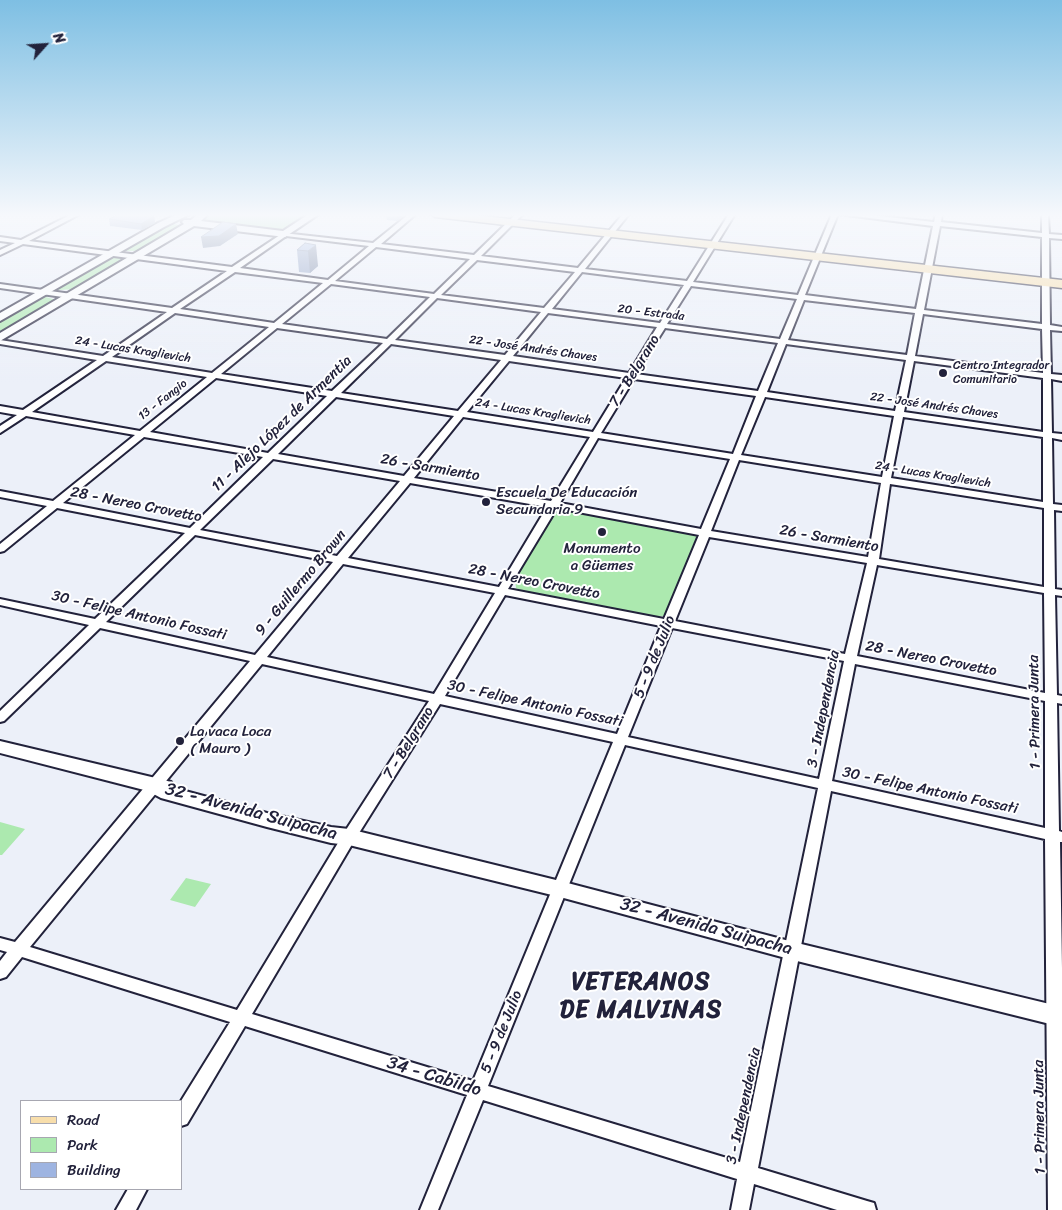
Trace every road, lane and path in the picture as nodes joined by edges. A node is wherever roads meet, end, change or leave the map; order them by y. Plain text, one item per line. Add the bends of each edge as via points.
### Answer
1 (81, 270) edge
2 (113, 270) edge
3 (233, 270) edge
4 (237, 270) edge
5 (343, 270) edge
6 (462, 270) edge
7 (579, 270) edge
8 (583, 270) edge
9 (697, 270) edge
10 (812, 270) edge
11 (928, 270) edge
12 (983, 270) edge
13 (1046, 270) edge
14 (1062, 275) edge
15 (1046, 278) junction
16 (329, 282) junction
17 (689, 284) junction
18 (1062, 284) edge
19 (0, 286) edge
20 (44, 292) junction
21 (70, 296) junction
22 (436, 296) junction
23 (801, 297) junction
24 (34, 298) junction
25 (60, 302) junction
26 (174, 310) junction
27 (546, 311) junction
28 (920, 312) junction
29 (0, 318) edge
30 (276, 324) junction
31 (664, 326) junction
32 (1046, 327) junction
33 (1062, 329) edge
34 (2, 337) edge
35 (390, 341) junction
36 (783, 342) junction
37 (104, 358) junction
38 (507, 358) junction
39 (910, 358) junction
40 (214, 375) junction
41 (631, 376) junction
42 (1047, 376) junction
43 (1062, 378) edge
44 (334, 394) junction
45 (762, 394) junction
46 (0, 409) edge
47 (25, 413) junction
48 (461, 414) junction
49 (899, 414) junction
50 (0, 430) edge
51 (142, 433) junction
52 (597, 435) junction
53 (1048, 435) junction
54 (1062, 437) edge
55 (271, 456) junction
56 (736, 457) junction
57 (407, 479) junction
58 (886, 480) junction
59 (0, 494) edge
60 (54, 504) junction
61 (555, 505) junction
62 (1049, 506) junction
63 (1062, 508) edge
64 (193, 531) junction
65 (705, 533) junction
66 (0, 549) edge
67 (340, 560) junction
68 (872, 562) junction
69 (502, 591) junction
70 (1056, 592) edge
71 (0, 602) edge
72 (98, 624) junction
73 (668, 624) junction
74 (258, 659) junction
75 (850, 659) junction
76 (437, 698) junction
77 (1056, 699) edge
78 (0, 718) edge
79 (621, 740) junction
80 (0, 746) edge
81 (825, 784) junction
82 (154, 786) junction
83 (349, 836) junction
84 (1057, 836) edge
85 (560, 889) junction
86 (0, 944) edge
87 (18, 950) junction
88 (793, 951) junction
89 (0, 972) edge
90 (1058, 1016) edge
91 (242, 1018) junction
92 (478, 1091) junction
93 (182, 1116) edge
94 (747, 1173) junction
95 (137, 1190) edge
96 (126, 1210) edge
97 (429, 1210) edge
98 (740, 1210) edge
99 (867, 1210) edge
100 (1057, 1210) edge

1 - 20 street
2 - 21 main road
3 - 26 street
4 - 16 street, 20 - Estrada
5 - 16 street, 13 - Fangio
6 - 22 street, 11 - Alejo López de Armentia
7 - 27 street, 9 - Guillermo Brown
8 - 17 street
9 - 17 street, 7 - Belgrano
10 - 23 street, 5 - 9 de Julio
11 - 28 street, 3 - Independencia
12 - 15 main road
13 - 15 street, 1 - Primera Junta
14 - 15 main road
15 - 18 main road
15 - 32 street, 1 - Primera Junta
16 - 22 street, 20 - Estrada
16 - 30 street, 13 - Fangio
17 - 23 street
17 - 31 street, 7 - Belgrano
19 - 20 street, 22 - José Andrés Chaves
20 - 21 street, 22 - José Andrés Chaves
20 - 24 street
21 - 25 main road
21 - 26 street, 22 - José Andrés Chaves
22 - 27 street, 20 - Estrada
22 - 35 street, 11 - Alejo López de Armentia
23 - 28 street
23 - 36 street, 5 - 9 de Julio
24 - 25 main road via 56,295 61,296
24 - 29 street
25 - 34 main road
26 - 30 street, 22 - José Andrés Chaves
26 - 37 street
27 - 31 street, 20 - Estrada
27 - 38 street, 9 - Guillermo Brown
28 - 32 street
28 - 39 street, 3 - Independencia
30 - 35 street, 22 - José Andrés Chaves
30 - 40 street, 13 - Fangio
31 - 36 street, 20 - Estrada
31 - 41 street, 7 - Belgrano
32 - 33 street
32 - 42 street, 1 - Primera Junta
34 - 37 street, 24 - Lucas Kraglievich
35 - 38 street, 22 - José Andrés Chaves
35 - 44 street, 11 - Alejo López de Armentia
36 - 39 street, 20 - Estrada
36 - 45 street, 5 - 9 de Julio
37 - 40 street, 24 - Lucas Kraglievich
37 - 47 street
38 - 41 street, 22 - José Andrés Chaves
38 - 48 street, 9 - Guillermo Brown
39 - 42 street, 20 - Estrada
39 - 49 street, 3 - Independencia
40 - 44 street, 24 - Lucas Kraglievich
40 - 51 street, 13 - Fangio
41 - 45 street, 22 - José Andrés Chaves
41 - 52 street, 7 - Belgrano
42 - 43 street, 20 - Estrada
42 - 53 street, 1 - Primera Junta
44 - 48 street, 24 - Lucas Kraglievich
44 - 55 street, 11 - Alejo López de Armentia
45 - 49 street, 22 - José Andrés Chaves
45 - 56 street, 5 - 9 de Julio
46 - 47 street, 26 - Sarmiento
47 - 50 street
47 - 51 street, 26 - Sarmiento
48 - 52 street, 24 - Lucas Kraglievich
48 - 57 street, 9 - Guillermo Brown
49 - 53 street, 22 - José Andrés Chaves
49 - 58 street, 3 - Independencia
51 - 55 street, 26 - Sarmiento
51 - 60 street, 13 - Fangio
52 - 56 street, 24 - Lucas Kraglievich
52 - 61 street, 7 - Belgrano
53 - 54 street, 22 - José Andrés Chaves
53 - 62 street, 1 - Primera Junta
55 - 57 street, 26 - Sarmiento
55 - 64 street, 11 - Alejo López de Armentia
56 - 58 street, 24 - Lucas Kraglievich
56 - 65 street, 5 - 9 de Julio
57 - 61 street, 26 - Sarmiento
57 - 67 street, 9 - Guillermo Brown
58 - 62 street, 24 - Lucas Kraglievich
58 - 68 street, 3 - Independencia
59 - 60 street, 28 - Nereo Crovetto
60 - 64 street, 28 - Nereo Crovetto
60 - 66 street, 13 - Fangio
61 - 65 street, 26 - Sarmiento
61 - 69 street, 7 - Belgrano
62 - 63 street, 24 - Lucas Kraglievich
62 - 70 street, 1 - Primera Junta
64 - 67 street, 28 - Nereo Crovetto
64 - 72 street, 11 - Alejo López de Armentia
65 - 68 street, 26 - Sarmiento
65 - 73 street, 5 - 9 de Julio
67 - 69 street, 28 - Nereo Crovetto
67 - 74 street, 9 - Guillermo Brown
68 - 70 street, 26 - Sarmiento
68 - 75 street, 3 - Independencia
69 - 73 street, 28 - Nereo Crovetto
69 - 76 street, 7 - Belgrano
70 - 77 street, 1 - Primera Junta
71 - 72 street, 30 - Felipe Antonio Fossati
72 - 74 street, 30 - Felipe Antonio Fossati
72 - 78 street, 11 - Alejo López de Armentia
73 - 75 street, 28 - Nereo Crovetto
73 - 79 street, 5 - 9 de Julio
74 - 76 street, 30 - Felipe Antonio Fossati
74 - 82 street, 9 - Guillermo Brown
75 - 77 street, 28 - Nereo Crovetto
75 - 81 street, 3 - Independencia
76 - 79 street, 30 - Felipe Antonio Fossati
76 - 83 street, 7 - Belgrano
77 - 84 street, 1 - Primera Junta
79 - 81 street, 30 - Felipe Antonio Fossati
79 - 85 street, 5 - 9 de Julio
80 - 82 street, 32 - Avenida Suipacha
81 - 84 street, 30 - Felipe Antonio Fossati
81 - 88 street, 3 - Independencia
82 - 83 street, 32 - Avenida Suipacha via 168,794 267,820
82 - 87 street, 9 - Guillermo Brown
83 - 85 street, 32 - Avenida Suipacha
83 - 91 street, 7 - Belgrano
84 - 90 street, 1 - Primera Junta
85 - 88 street, 32 - Avenida Suipacha
85 - 92 street, 5 - 9 de Julio
86 - 87 street, 34 - Cabildo
87 - 89 street, 9 - Guillermo Brown
87 - 91 street, 34 - Cabildo
88 - 90 street, 32 - Avenida Suipacha
88 - 94 street, 3 - Independencia
90 - 100 street, 1 - Primera Junta
91 - 92 street, 34 - Cabildo
91 - 93 street, 7 - Belgrano
92 - 94 street, 34 - Cabildo
92 - 97 street, 5 - 9 de Julio
94 - 98 street, 3 - Independencia
94 - 99 street, 34 - Cabildo
95 - 96 street

